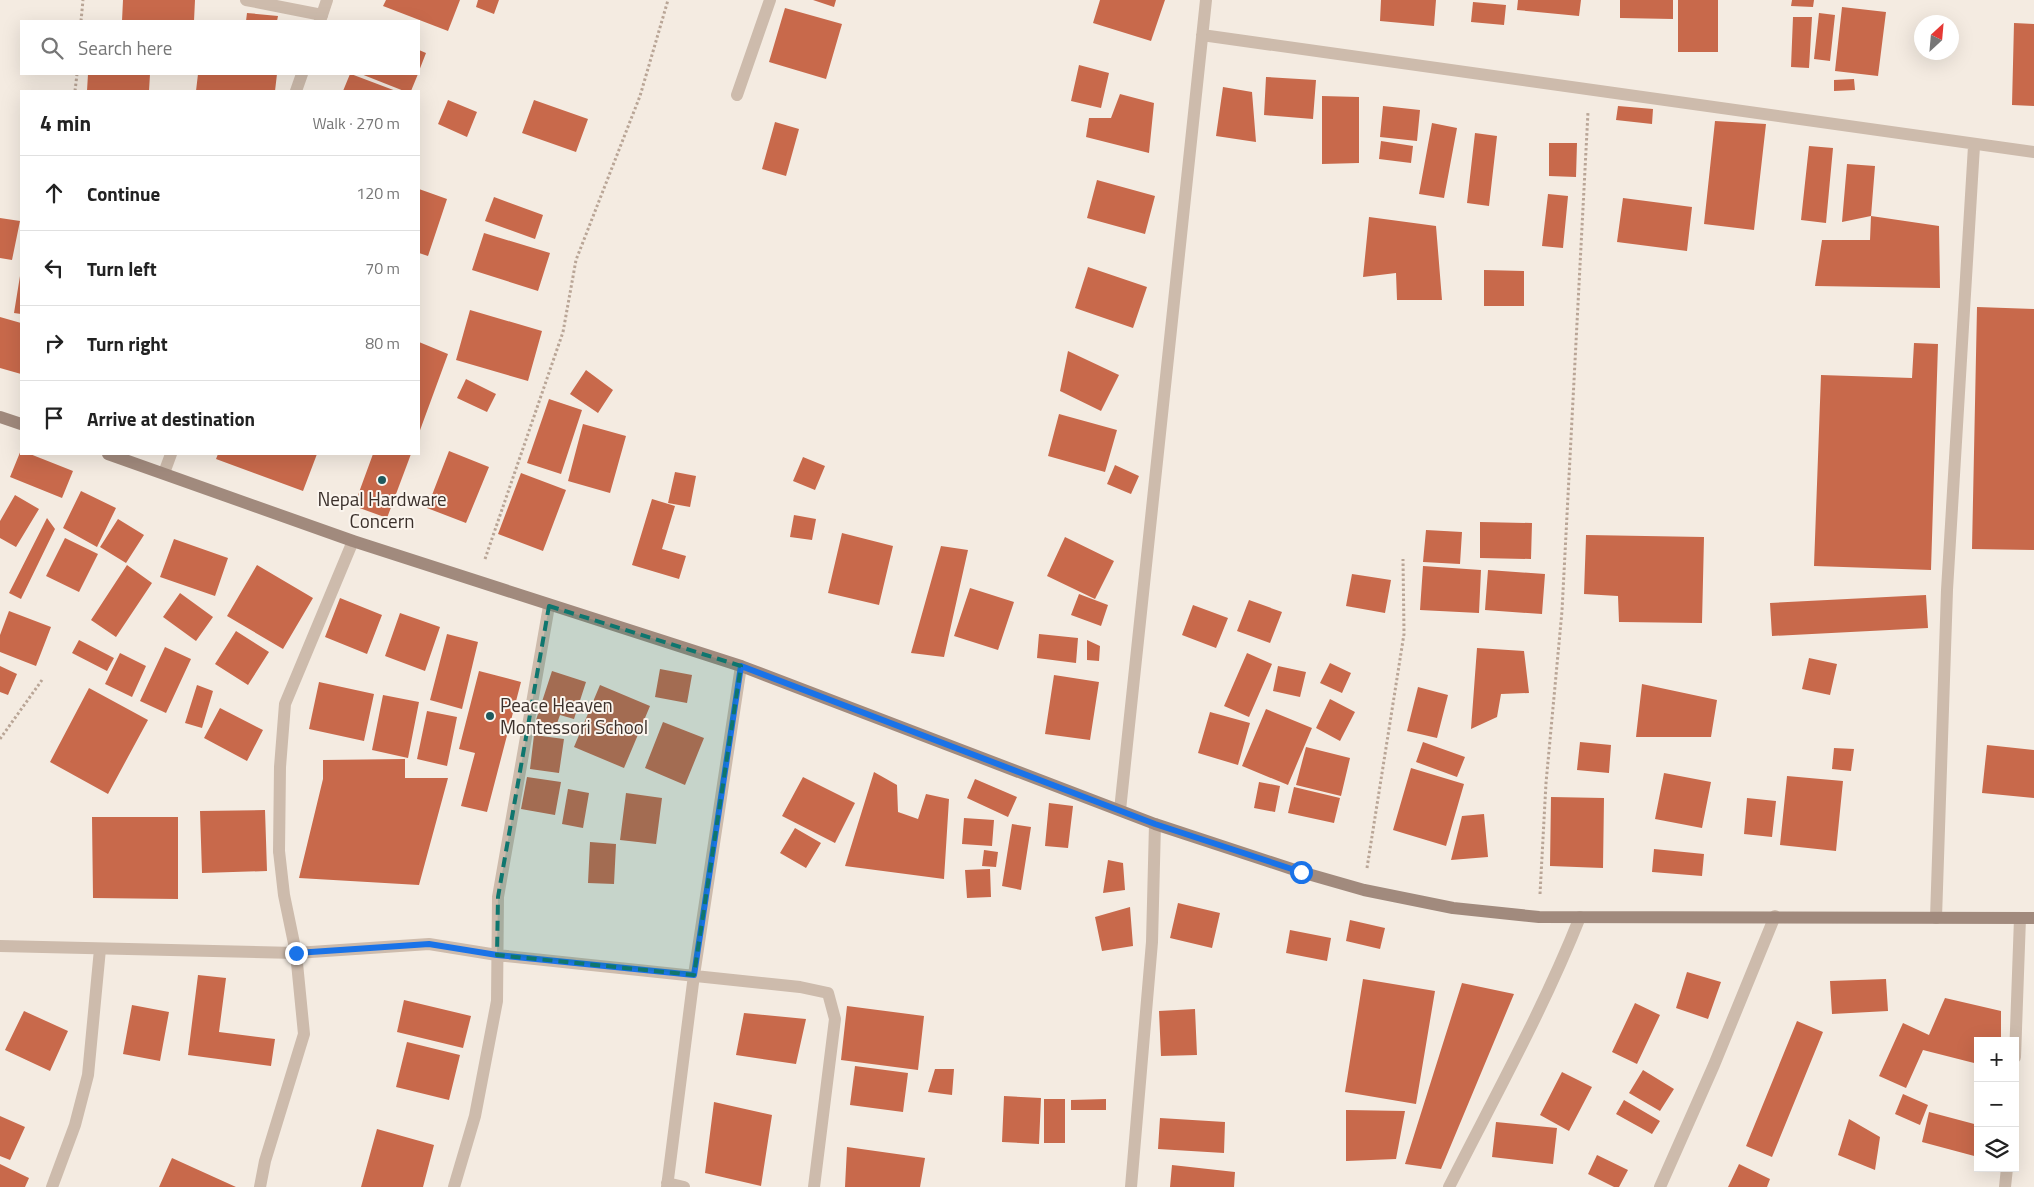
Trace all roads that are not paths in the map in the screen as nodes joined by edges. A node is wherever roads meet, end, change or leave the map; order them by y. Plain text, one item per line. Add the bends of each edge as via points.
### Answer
1 (246, 0) edge
2 (327, 0) edge
3 (770, 0) edge
4 (1206, 0) edge
5 (321, 18) edge
6 (1202, 35) junction
7 (302, 75) edge
8 (296, 90) edge
9 (737, 95) dead end
10 (1974, 146) junction
11 (2034, 152) edge
12 (0, 417) edge
13 (20, 424) edge
14 (111, 455) edge
15 (171, 455) edge
16 (164, 473) junction
17 (353, 541) junction
18 (549, 606) junction
19 (741, 666) junction
20 (1120, 810) junction
21 (1155, 824) junction
22 (1775, 916) junction
23 (1580, 917) junction
24 (1936, 918) junction
25 (2020, 918) junction
26 (2034, 918) edge
27 (0, 946) edge
28 (100, 949) junction
29 (296, 953) junction
30 (497, 955) junction
31 (694, 975) junction
32 (2016, 1037) edge
33 (2007, 1172) edge
34 (667, 1185) edge
35 (52, 1187) edge
36 (260, 1187) edge
37 (454, 1187) edge
38 (684, 1187) edge
39 (814, 1187) edge
40 (1131, 1187) edge
41 (1449, 1187) edge
42 (1660, 1187) edge
43 (2005, 1187) edge

1 - 5 street
2 - 5 street
3 - 9 street
4 - 6 street
6 - 10 street
6 - 20 street
7 - 8 street
10 - 11 street
10 - 24 street via 1947,590
12 - 13 main road
14 - 16 main road
15 - 16 street
16 - 17 main road
17 - 18 main road
17 - 29 street via 284,704 279,851
18 - 19 main road
18 - 30 street via 498,898
19 - 20 main road
19 - 31 street
20 - 21 main road
21 - 23 main road via 1364,890 1453,908 1539,917
21 - 40 street via 1152,942
22 - 23 main road
22 - 24 main road
22 - 42 street
23 - 41 street via 1561,965
24 - 25 main road
25 - 26 main road
25 - 32 street
27 - 28 street
28 - 29 street
28 - 35 street via 88,1076
29 - 30 street via 429,944
29 - 36 street via 304,1034
30 - 31 street
30 - 37 street via 497,1001 475,1116
31 - 34 street
31 - 39 street via 800,987 828,994 835,1019
33 - 43 street
34 - 38 street

